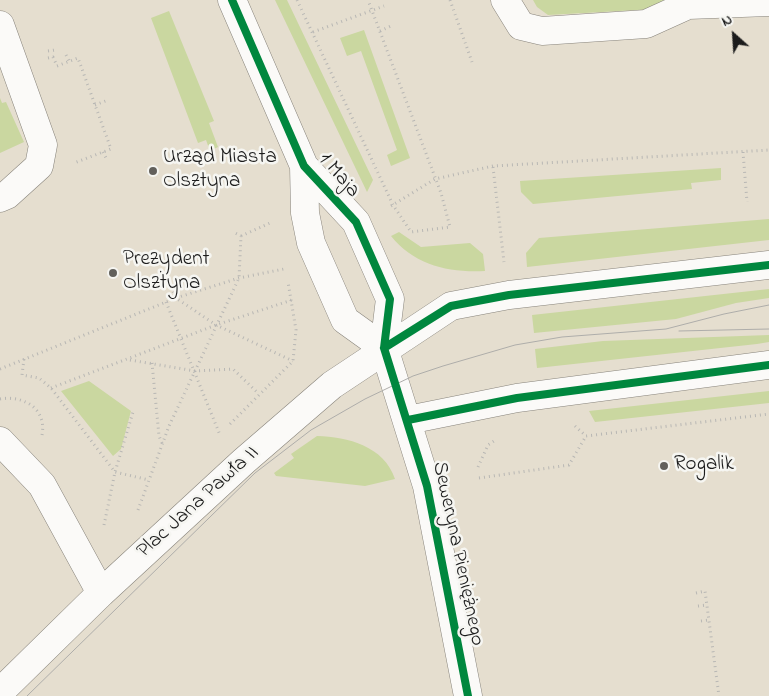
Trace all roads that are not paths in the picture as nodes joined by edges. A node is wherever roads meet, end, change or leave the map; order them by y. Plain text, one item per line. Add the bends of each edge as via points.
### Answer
1 (232, 0) edge
2 (505, 0) edge
3 (688, 2) edge
4 (769, 2) edge
5 (0, 25) edge
6 (304, 166) junction
7 (0, 198) edge
8 (769, 265) edge
9 (384, 348) junction
10 (769, 365) edge
11 (408, 420) junction
12 (0, 441) edge
13 (102, 592) junction
14 (0, 692) edge
15 (468, 696) edge

1 - 6 street, 1 Maja
2 - 3 street via 521,26 542,31 646,24
3 - 4 street
5 - 7 street via 43,145 39,166
6 - 9 street, 1 Maja via 356,222 387,291 390,299
6 - 9 street, 1 Maja via 305,213 311,244 344,320
8 - 9 street, Plac Jana Pawła II via 509,296 451,306
9 - 11 street
9 - 13 street, Plac Jana Pawła II via 332,385 244,461
10 - 11 street via 517,398
11 - 15 street, Seweryna Pieniężnego via 430,496
12 - 13 street via 42,485
13 - 14 street, Plac Jana Pawła II

